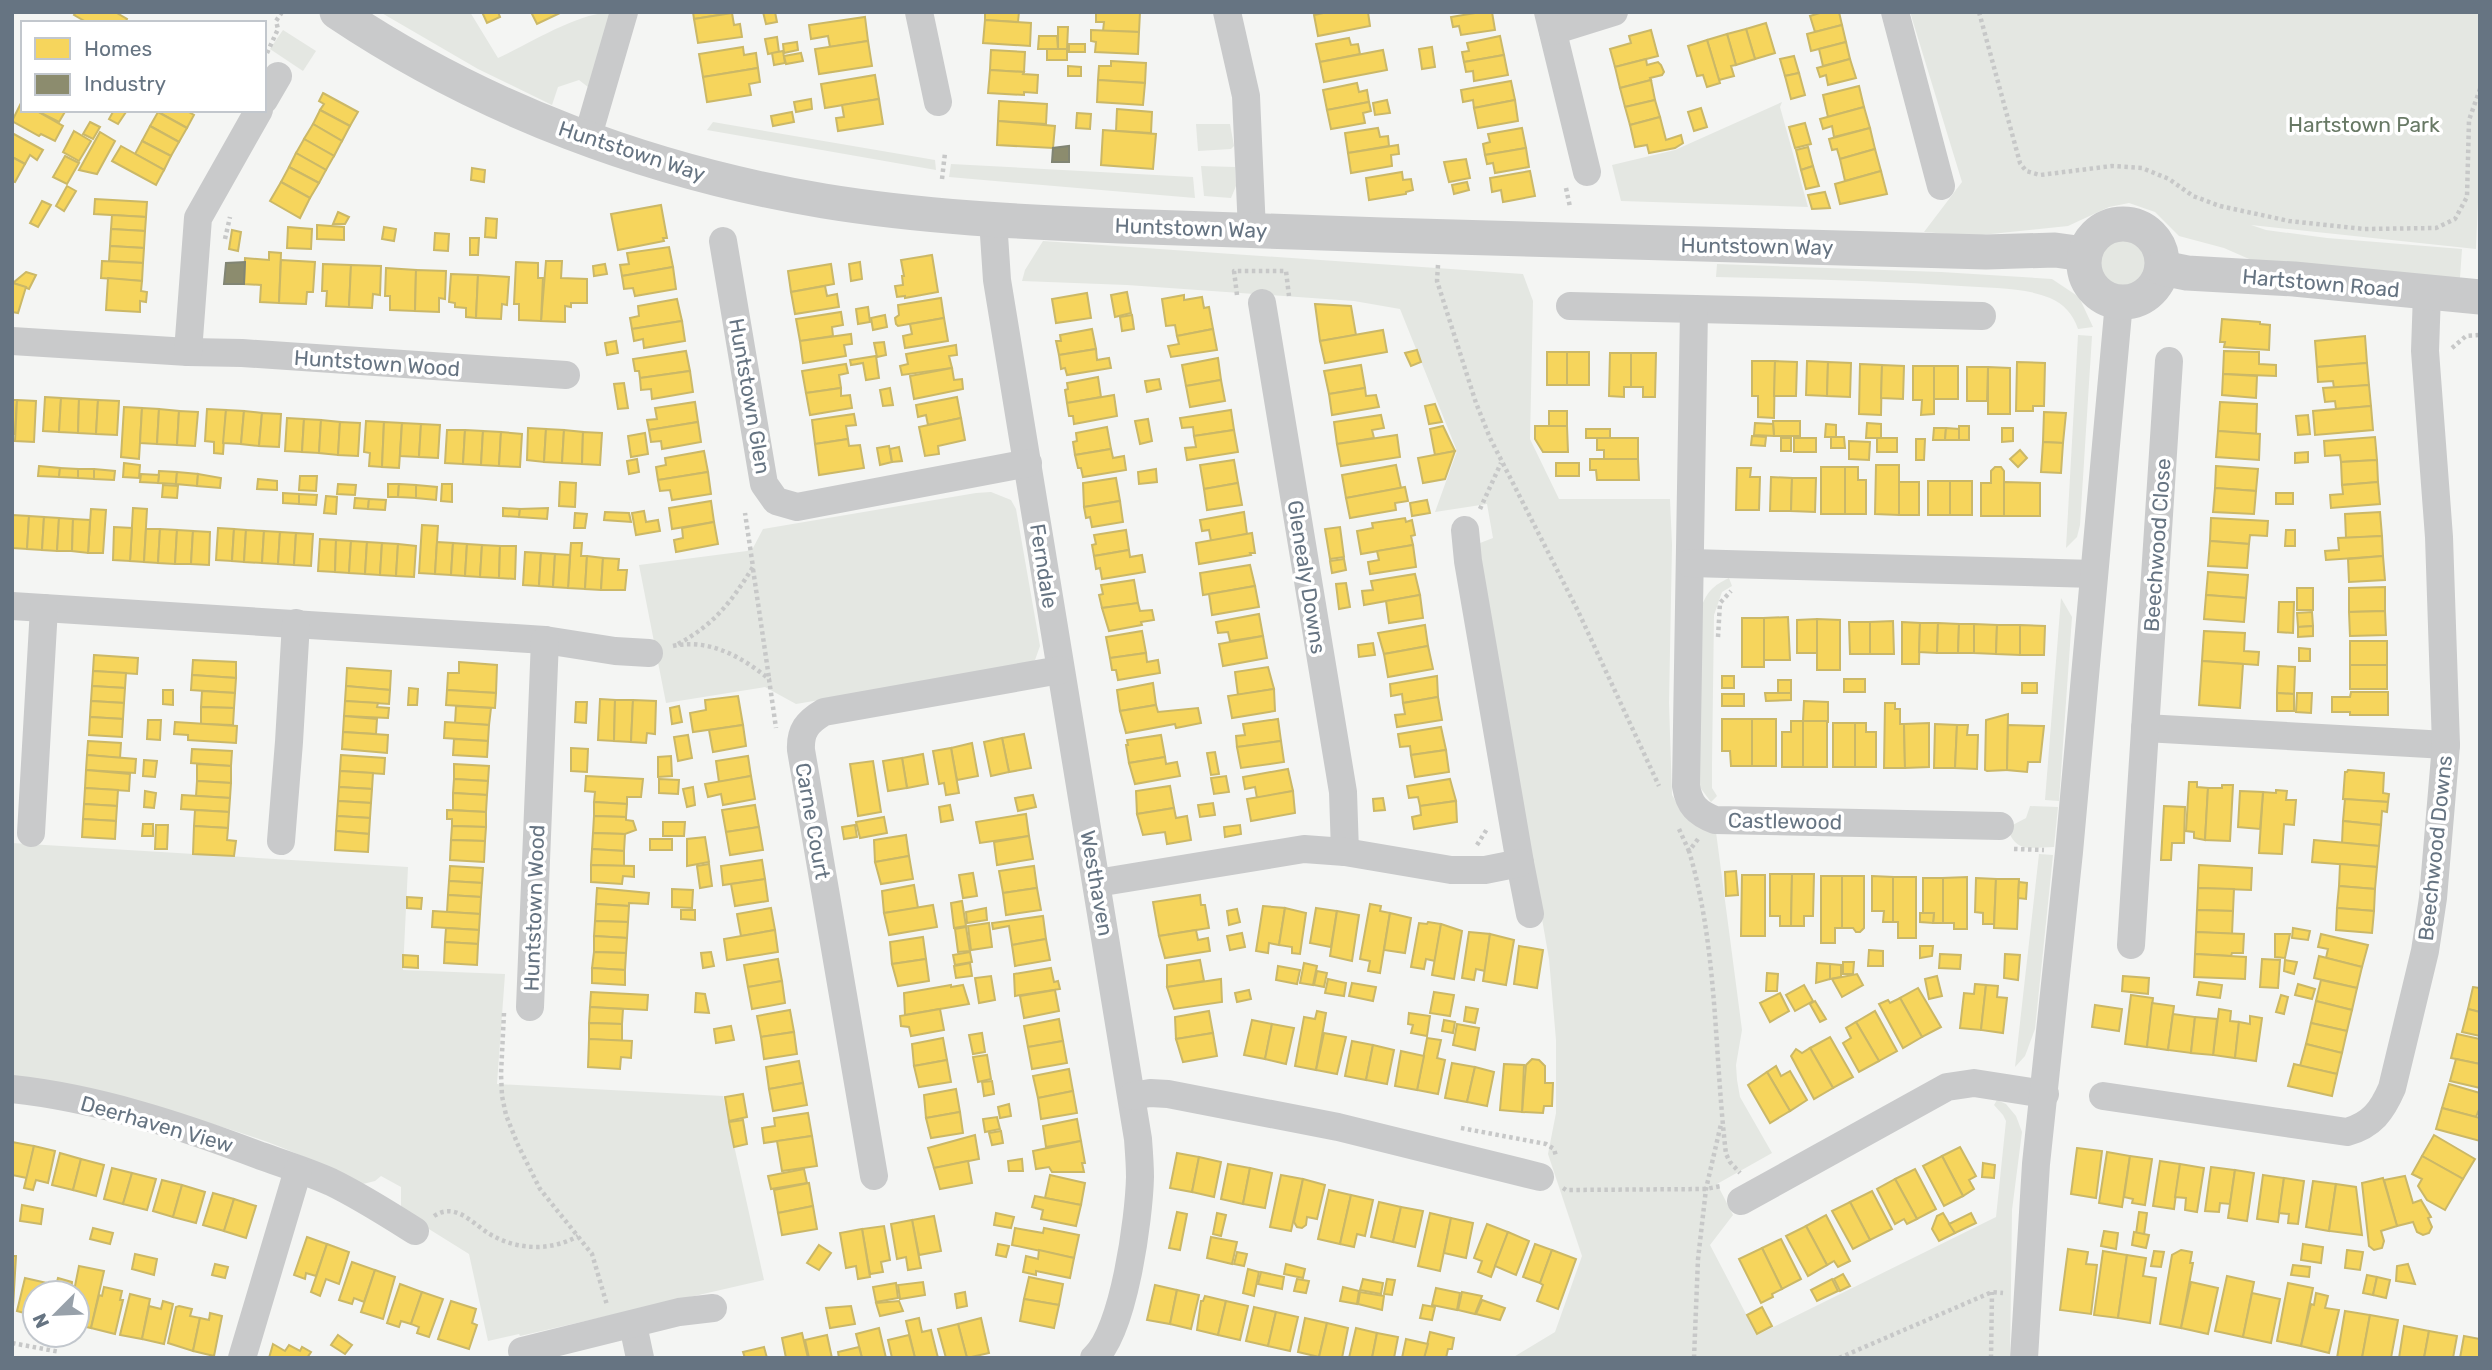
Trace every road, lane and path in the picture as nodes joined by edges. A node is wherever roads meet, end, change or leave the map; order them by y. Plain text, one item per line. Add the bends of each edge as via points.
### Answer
1 (282, 12) edge
2 (337, 12) edge
3 (624, 12) edge
4 (919, 12) edge
5 (1227, 12) edge
6 (1614, 12) edge
7 (1895, 12) edge
8 (1979, 12) edge
9 (1551, 21) edge
10 (269, 79) edge
11 (2480, 89) edge
12 (939, 102) dead end
13 (258, 112) edge
14 (587, 139) junction
15 (945, 153) dead end
16 (1587, 172) dead end
17 (942, 179) dead end
18 (1941, 186) dead end
19 (232, 211) dead end
20 (993, 220) junction
21 (1252, 231) junction
22 (224, 242) dead end
23 (723, 242) dead end
24 (2084, 254) junction
25 (2162, 268) junction
26 (1437, 273) dead end
27 (2427, 293) junction
28 (2480, 297) edge
29 (1250, 301) joint
30 (1290, 302) dead end
31 (2119, 302) junction
32 (1570, 306) dead end
33 (1694, 309) junction
34 (1982, 316) dead end
35 (12, 341) edge
36 (188, 352) junction
37 (2169, 361) dead end
38 (566, 375) dead end
39 (1501, 462) junction
40 (1028, 463) junction
41 (745, 513) dead end
42 (1465, 530) joint
43 (1690, 563) junction
44 (753, 567) junction
45 (2094, 574) junction
46 (1737, 588) dead end
47 (12, 606) edge
48 (44, 608) junction
49 (296, 623) junction
50 (1717, 638) dead end
51 (545, 640) junction
52 (677, 645) junction
53 (649, 653) joint
54 (1060, 670) junction
55 (769, 679) junction
56 (2145, 728) junction
57 (778, 739) dead end
58 (2446, 745) junction
59 (1662, 793) dead end
60 (1706, 817) junction
61 (1675, 822) dead end
62 (1488, 823) dead end
63 (31, 833) dead end
64 (2005, 837) joint
65 (281, 841) dead end
66 (1472, 848) dead end
67 (1689, 850) junction
68 (1346, 852) junction
69 (2069, 852) junction
70 (1520, 863) junction
71 (1097, 883) junction
72 (1530, 914) dead end
73 (2131, 945) dead end
74 (517, 1006) joint
75 (12, 1089) edge
76 (2045, 1094) junction
77 (1132, 1096) junction
78 (2104, 1096) dead end
79 (1722, 1120) junction
80 (1459, 1127) dead end
81 (298, 1170) junction
82 (1553, 1173) junction
83 (874, 1177) dead end
84 (1706, 1189) junction
85 (1566, 1190) junction
86 (1742, 1196) junction
87 (415, 1231) dead end
88 (1992, 1292) junction
89 (2028, 1293) junction
90 (713, 1308) dead end
91 (623, 1327) junction
92 (12, 1343) edge
93 (522, 1351) dead end
94 (60, 1352) dead end
95 (1102, 1356) edge
96 (242, 1358) edge
97 (640, 1358) edge
98 (1694, 1358) edge
99 (1839, 1358) edge
100 (1991, 1358) edge
101 (2024, 1358) edge

1 - 10 path via 276,21
2 - 14 street, Huntstown Way via 485,97
3 - 14 street
4 - 12 street
5 - 21 street via 1245,93
6 - 9 street
7 - 18 street
8 - 11 path via 2026,171 2040,175 2112,166 2142,168 2220,206 2289,221 2364,229 2436,228 2455,219 2467,197 2469,120
9 - 16 street
13 - 36 street via 198,219
14 - 20 street, Huntstown Way via 755,188
15 - 17 path
19 - 22 path
20 - 21 street, Huntstown Way
20 - 40 street, Ferndale via 998,280
21 - 24 street, Huntstown Way
23 - 40 street, Huntstown Glen via 764,482 776,501 797,507
24 - 25 street via 2096,234 2130,224 2151,235
24 - 31 street via 2087,280 2095,291
25 - 27 street, Hartstown Road
25 - 31 street via 2152,290 2142,298
26 - 39 path via 1476,403
27 - 28 street, Hartstown Road
27 - 58 street, Beechwood Downs via 2425,351 2441,577
29 - 30 path via 1234,271 1286,271
29 - 68 street, Glenealy Downs via 1343,792
31 - 45 street
32 - 33 street
33 - 34 street
33 - 43 street, Castlewood
35 - 36 street, Huntstown Wood
36 - 38 street, Huntstown Wood
37 - 56 street, Beechwood Close
39 - 42 path via 1484,503
39 - 59 path via 1578,611
40 - 54 street, Ferndale
41 - 44 path
42 - 70 street
43 - 45 street
43 - 60 street, Castlewood via 1686,786 1694,809
44 - 52 path via 726,608
44 - 55 path
45 - 69 street
46 - 50 path via 1720,603
47 - 48 street
48 - 49 street
48 - 63 street
49 - 51 street
49 - 65 street
51 - 53 street
51 - 74 street, Huntstown Wood
52 - 53 path
52 - 55 path via 722,649
54 - 71 street, Westhaven
54 - 83 street, Carne Court via 824,712 803,730 803,763
55 - 57 path
56 - 58 street
56 - 73 street, Beechwood Close
58 - 78 street, Beechwood Downs via 2425,951 2392,1088 2369,1124 2347,1132
60 - 64 street, Castlewood
60 - 67 path
61 - 67 path
62 - 66 path via 1484,836
64 - 69 path
67 - 79 path via 1708,950
68 - 70 street via 1451,870
68 - 71 street via 1304,849
69 - 76 street
70 - 72 street
71 - 77 street, Westhaven
74 - 91 path via 501,1074 506,1115 540,1189 592,1254
75 - 81 street, Deerhaven View via 134,1114
76 - 86 street via 1974,1083 1947,1087
76 - 89 street
77 - 82 street via 1168,1094
77 - 95 street, Westhaven via 1140,1176 1137,1205 1114,1328
79 - 84 path
79 - 86 path via 1726,1154
80 - 82 path via 1546,1144 1554,1149
81 - 87 street, Deerhaven View via 331,1182
81 - 96 street
82 - 85 path
82 - 85 path
84 - 85 path
84 - 86 path via 1721,1185
84 - 98 path
88 - 89 path
88 - 99 path
88 - 100 path
89 - 101 street
90 - 91 street
91 - 93 street
91 - 97 street
92 - 94 path

